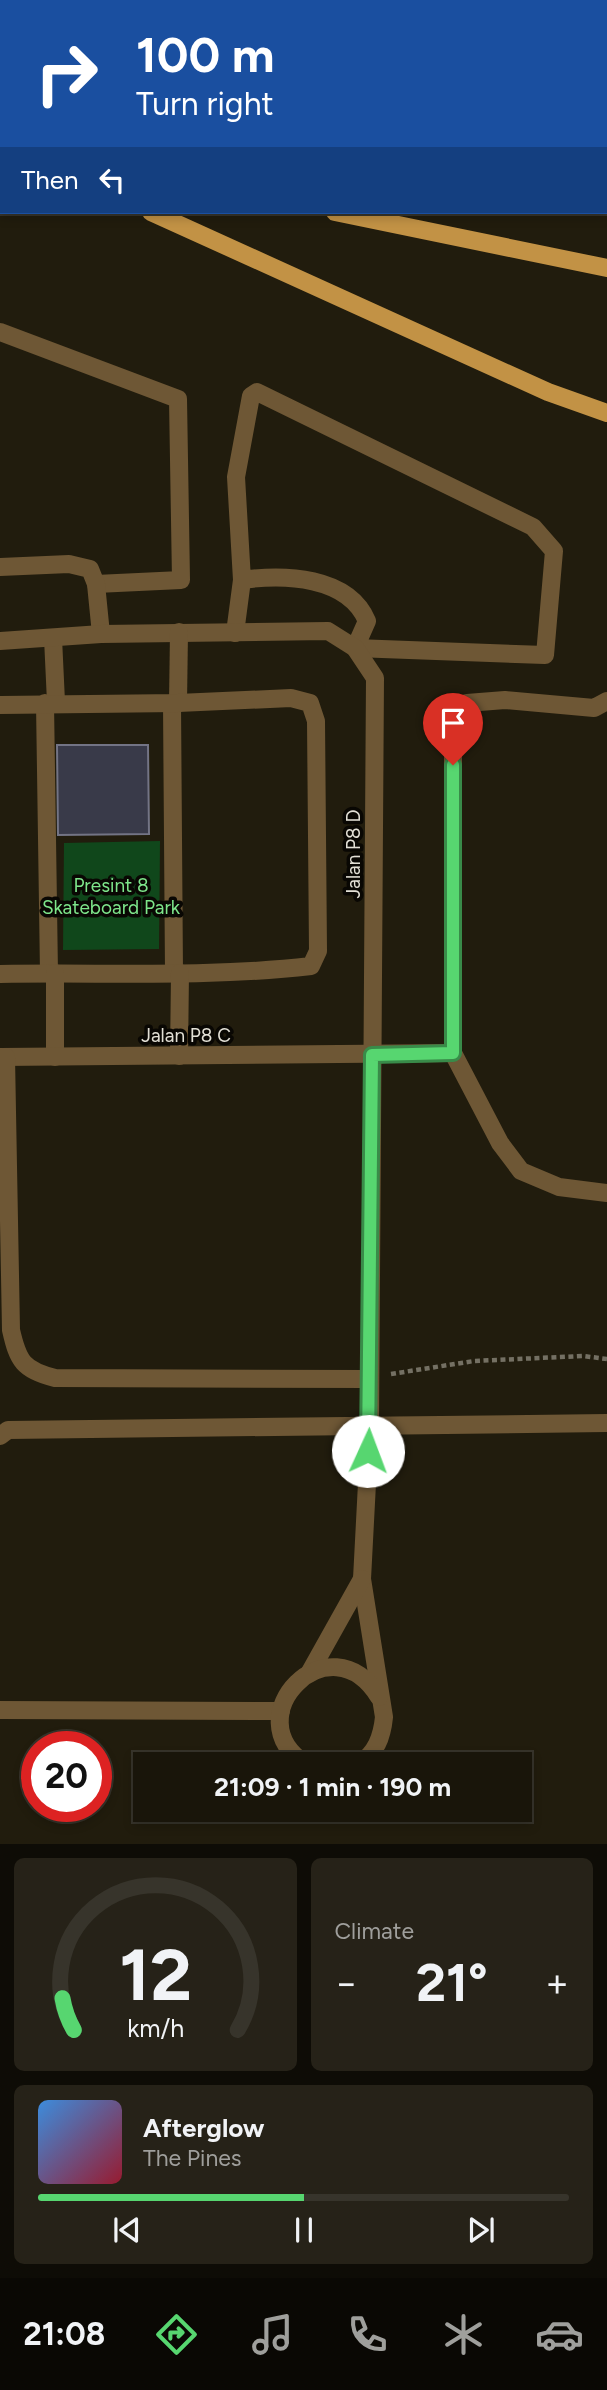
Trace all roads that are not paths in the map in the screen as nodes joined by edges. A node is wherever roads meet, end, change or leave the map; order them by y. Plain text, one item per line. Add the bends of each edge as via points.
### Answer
1 (155, 214) edge
2 (345, 214) edge
3 (607, 268) edge
4 (0, 332) edge
5 (607, 413) edge
6 (0, 567) edge
7 (242, 580) junction
8 (96, 584) junction
9 (179, 632) junction
10 (235, 633) junction
11 (101, 634) junction
12 (53, 638) junction
13 (0, 641) edge
14 (355, 648) junction
15 (607, 701) edge
16 (50, 702) junction
17 (175, 703) junction
18 (0, 705) edge
19 (52, 973) junction
20 (177, 973) junction
21 (0, 974) edge
22 (453, 1053) junction
23 (372, 1055) junction
24 (179, 1056) junction
25 (3, 1057) edge
26 (55, 1057) junction
27 (607, 1193) edge
28 (370, 1379) junction
29 (607, 1423) edge
30 (370, 1426) junction
31 (0, 1436) edge
32 (362, 1579) junction
33 (310, 1672) junction
34 (381, 1700) junction
35 (0, 1710) edge
36 (281, 1711) junction
37 (294, 1752) edge
38 (372, 1752) edge

1 - 5 main road via 548,392
2 - 3 main road
4 - 8 street via 178,399 181,580
6 - 8 street via 69,564 90,569
7 - 10 street
7 - 14 street via 276,575 302,578 349,596 367,621
7 - 14 street via 236,477 251,396 257,392 533,527 554,551 545,655
8 - 11 street
9 - 10 street, Jalan P8 D
9 - 11 street, Jalan P8 D
9 - 17 street
10 - 14 street, Jalan P8 D via 328,631
11 - 12 street, Jalan P8 D
12 - 13 street, Jalan P8 D
12 - 16 street
14 - 23 street, Jalan P8 D via 375,678
15 - 22 street via 594,708 505,700 467,703 453,739
16 - 17 street
16 - 18 street
16 - 19 street
17 - 20 street
17 - 20 street via 291,698 310,703 316,721 318,937 318,951 310,966
19 - 20 street
19 - 21 street
19 - 26 street
20 - 24 street
22 - 23 street, Jalan P8 C
22 - 27 street via 500,1143 520,1171 559,1187
23 - 24 street, Jalan P8 C
23 - 28 street, Jalan P8 D
24 - 26 street, Jalan P8 C
25 - 26 street, Jalan P8 C
25 - 28 street via 12,1330 17,1356 33,1373 55,1378
28 - 30 street, Jalan P8 D
29 - 30 street
30 - 31 street via 8,1430
30 - 32 street, Jalan P8 D
32 - 33 street
32 - 34 street
33 - 34 street via 343,1668 372,1685
33 - 36 street via 296,1682
34 - 38 street via 382,1735
35 - 36 street
36 - 37 street via 281,1728

